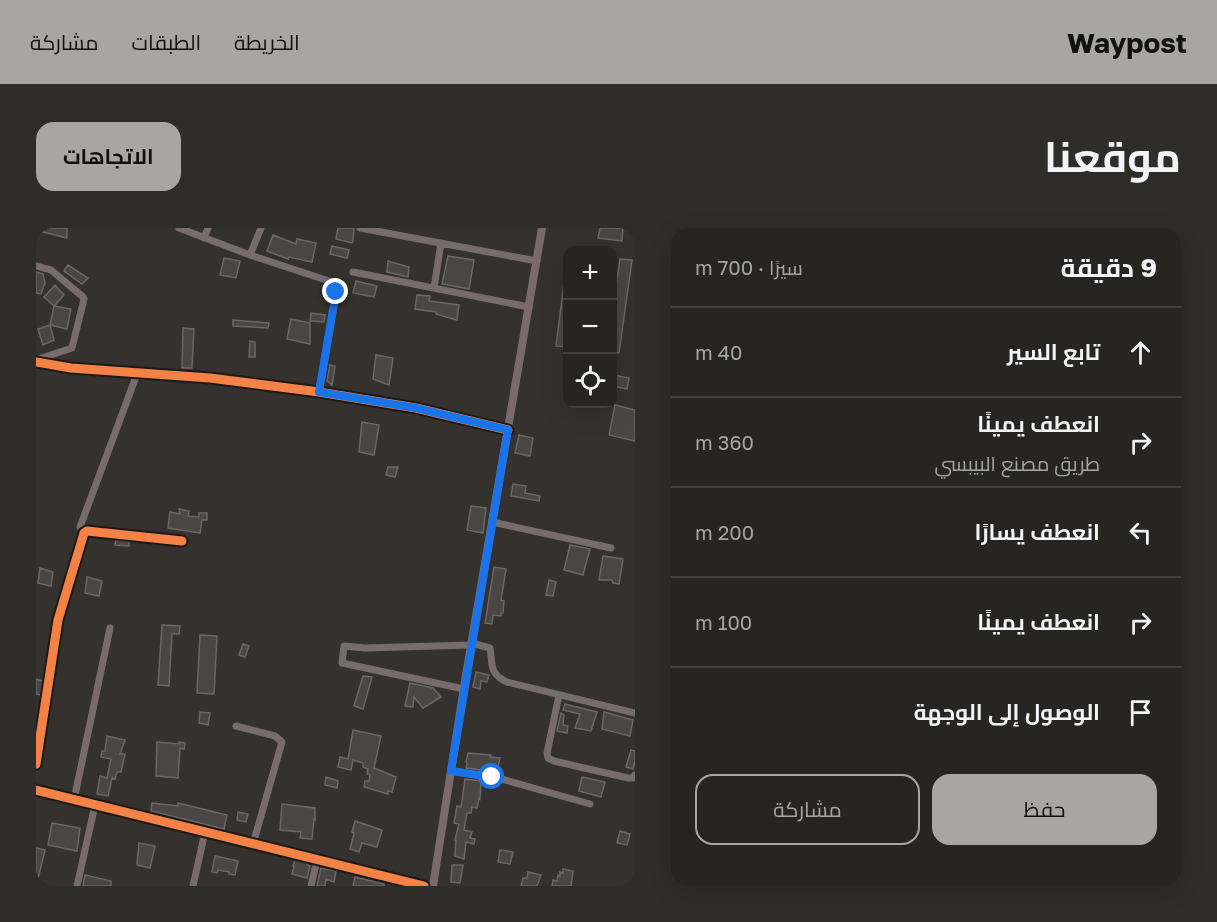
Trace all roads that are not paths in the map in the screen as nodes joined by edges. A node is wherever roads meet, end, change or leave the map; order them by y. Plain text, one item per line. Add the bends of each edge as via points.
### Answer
1 (179, 228) edge
2 (208, 228) edge
3 (261, 228) edge
4 (360, 228) edge
5 (542, 228) edge
6 (204, 238) junction
7 (441, 243) junction
8 (250, 255) junction
9 (537, 261) junction
10 (36, 266) edge
11 (353, 272) dead end
12 (434, 288) junction
13 (529, 307) junction
14 (36, 361) edge
15 (137, 374) junction
16 (319, 392) junction
17 (508, 430) junction
18 (492, 522) junction
19 (84, 532) junction
20 (182, 541) dead end
21 (611, 548) dead end
22 (110, 628) dead end
23 (471, 644) junction
24 (464, 689) junction
25 (559, 696) junction
26 (635, 713) edge
27 (236, 726) dead end
28 (36, 764) edge
29 (451, 771) junction
30 (635, 776) edge
31 (36, 790) edge
32 (74, 800) junction
33 (590, 804) dead end
34 (95, 805) junction
35 (206, 832) junction
36 (253, 844) junction
37 (317, 860) junction
38 (77, 886) edge
39 (193, 886) edge
40 (311, 886) edge
41 (424, 886) edge
42 (433, 886) edge

1 - 6 street
2 - 6 street
3 - 8 street
4 - 7 street
5 - 9 main road
6 - 8 street
7 - 9 street
7 - 12 street
8 - 16 street via 335,284
9 - 13 main road
10 - 14 street via 53,272 84,299 72,348
11 - 12 street
12 - 13 street
13 - 17 main road
14 - 15 street
15 - 16 street via 210,378
15 - 19 street via 80,527
16 - 17 street via 416,408
17 - 18 main road
18 - 21 street
18 - 23 main road
19 - 20 street
19 - 28 street via 58,620
22 - 32 street
23 - 24 main road
23 - 24 street via 344,646 342,663
23 - 25 street via 490,648 491,667 502,680
24 - 29 main road
25 - 26 street
25 - 30 street via 548,758 628,778
27 - 36 street via 275,736 282,742
29 - 33 street via 498,778
29 - 42 main road
31 - 32 street
32 - 34 street
34 - 35 street
34 - 38 street
35 - 36 street
35 - 39 street
36 - 37 street
37 - 40 street
37 - 41 street

